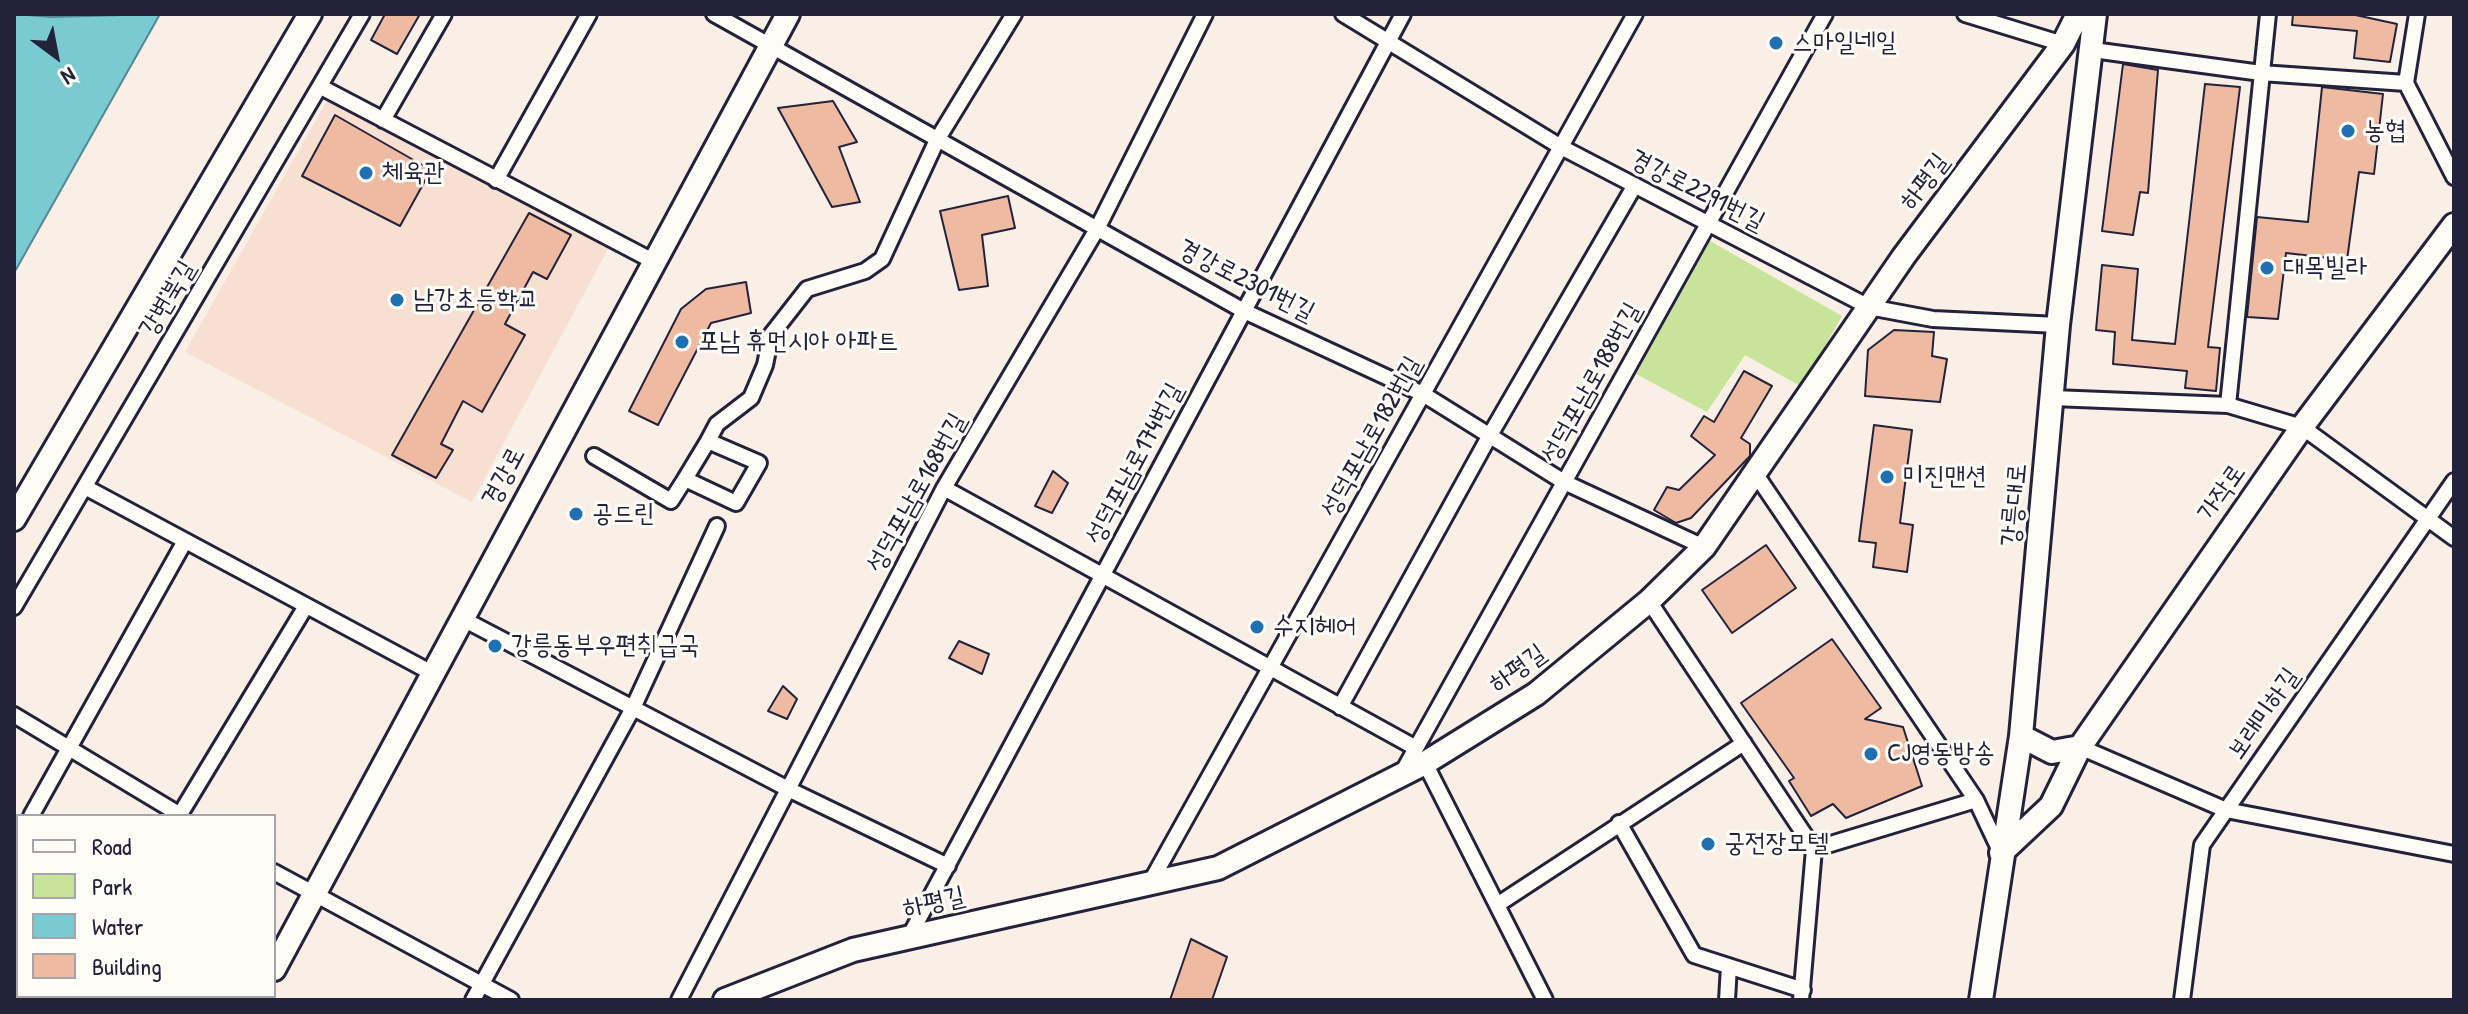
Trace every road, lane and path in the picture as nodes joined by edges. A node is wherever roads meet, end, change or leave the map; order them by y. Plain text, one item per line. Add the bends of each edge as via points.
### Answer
1 (310, 14) edge
2 (362, 14) edge
3 (444, 14) edge
4 (589, 14) edge
5 (714, 14) edge
6 (788, 14) edge
7 (1014, 14) edge
8 (1205, 14) edge
9 (1343, 14) edge
10 (1403, 14) edge
11 (1635, 14) edge
12 (1825, 14) edge
13 (1965, 14) edge
14 (2078, 14) edge
15 (2095, 14) edge
16 (2268, 14) edge
17 (2417, 14) edge
18 (1388, 41) junction
19 (2063, 44) junction
20 (770, 47) junction
21 (2093, 50) junction
22 (2261, 73) junction
23 (2406, 83) junction
24 (321, 87) junction
25 (383, 120) junction
26 (937, 140) junction
27 (1561, 147) junction
28 (2454, 177) edge
29 (496, 180) junction
30 (1635, 185) junction
31 (1708, 223) junction
32 (2454, 225) edge
33 (1097, 229) junction
34 (653, 261) junction
35 (1869, 307) junction
36 (1244, 311) junction
37 (2058, 325) junction
38 (1423, 394) junction
39 (2053, 398) junction
40 (2228, 405) junction
41 (2302, 427) junction
42 (1490, 435) junction
43 (708, 441) junction
44 (594, 456) dead end
45 (1755, 473) junction
46 (685, 479) junction
47 (2454, 481) edge
48 (1564, 482) junction
49 (85, 487) junction
50 (944, 488) junction
51 (14, 519) edge
52 (2427, 520) junction
53 (717, 526) dead end
54 (2454, 538) edge
55 (185, 541) junction
56 (1704, 547) junction
57 (1103, 575) junction
58 (1649, 601) junction
59 (306, 606) junction
60 (14, 607) edge
61 (461, 618) junction
62 (1270, 670) junction
63 (432, 673) junction
64 (1340, 707) junction
65 (633, 708) junction
66 (14, 715) edge
67 (2021, 736) junction
68 (1744, 743) junction
69 (2080, 747) junction
70 (68, 748) junction
71 (1420, 756) junction
72 (788, 789) junction
73 (1976, 800) junction
74 (2226, 810) junction
75 (32, 814) edge
76 (177, 814) edge
77 (181, 814) edge
78 (1619, 823) junction
79 (1814, 849) junction
80 (2001, 853) junction
81 (2454, 854) edge
82 (948, 866) junction
83 (276, 873) edge
84 (1150, 883) junction
85 (313, 895) junction
86 (1497, 905) junction
87 (909, 937) junction
88 (276, 965) edge
89 (1729, 966) junction
90 (482, 985) junction
91 (1802, 995) edge
92 (473, 1000) edge
93 (511, 1000) edge
94 (679, 1000) edge
95 (725, 1000) edge
96 (1545, 1000) edge
97 (1727, 1000) edge
98 (1981, 1000) edge
99 (2182, 1000) edge

1 - 51 street
2 - 24 street, 강변북길
3 - 25 street
4 - 29 street
5 - 20 street, 경강로2301번길
6 - 20 street, 경강로
7 - 26 street
8 - 33 street, 성덕포남로168번길
9 - 18 street, 경강로2291번길
10 - 18 street, 성덕포남로174번길
11 - 27 street, 성덕포남로182번길
12 - 31 street, 성덕포남로188번길
13 - 19 street
14 - 19 street, 하평길
15 - 21 street, 강릉대로
16 - 22 street
17 - 23 street
18 - 27 street, 경강로2291번길
18 - 36 street, 성덕포남로174번길
19 - 35 street, 하평길
20 - 26 street, 경강로2301번길
20 - 34 street, 경강로
21 - 22 street
21 - 37 street, 강릉대로
22 - 23 street
22 - 40 street
23 - 28 street
24 - 25 street
24 - 49 street, 강변북길
25 - 29 street
26 - 33 street, 경강로2301번길
26 - 43 street via 882,259 865,271 807,289 771,335 751,398 717,424
27 - 30 street, 경강로2291번길
27 - 38 street, 성덕포남로182번길
29 - 34 street
30 - 31 street, 경강로2291번길
30 - 42 street
31 - 35 street, 경강로2291번길
31 - 48 street, 성덕포남로188번길
32 - 41 street, 가작로
33 - 36 street, 경강로2301번길
33 - 50 street, 성덕포남로168번길
34 - 61 street, 경강로
35 - 37 street, 경강로2291번길 via 1933,319
35 - 45 street, 하평길
36 - 38 street, 경강로2301번길
36 - 57 street, 성덕포남로174번길
37 - 39 street, 강릉대로
38 - 42 street, 경강로2301번길
38 - 62 street, 성덕포남로182번길
39 - 40 street
39 - 67 street, 강릉대로
40 - 41 street
41 - 52 street
41 - 69 street, 가작로
42 - 48 street, 경강로2301번길
42 - 64 street
43 - 46 street
43 - 46 street via 759,463 736,503
44 - 46 street via 671,501
45 - 56 street, 하평길
45 - 73 street
47 - 52 street, 보래미하길
48 - 56 street, 경강로2301번길
48 - 71 street, 성덕포남로188번길
49 - 55 street
49 - 60 street, 강변북길
50 - 57 street
50 - 72 street, 성덕포남로168번길
52 - 54 street
52 - 74 street, 보래미하길
53 - 65 street
55 - 59 street
55 - 70 street
56 - 58 street, 하평길
57 - 62 street
57 - 82 street, 성덕포남로174번길
58 - 68 street
58 - 71 street, 하평길 via 1536,694
59 - 63 street
59 - 77 street
61 - 63 street, 경강로
61 - 65 street
62 - 64 street
62 - 84 street, 성덕포남로182번길
63 - 85 street, 경강로
64 - 71 street
65 - 72 street
65 - 90 street
66 - 70 street
67 - 69 street via 2052,752
67 - 80 street, 강릉대로
68 - 78 street
68 - 79 street
69 - 74 street
69 - 80 street, 가작로 via 2051,806
70 - 75 street
70 - 76 street
71 - 84 street, 하평길 via 1400,775 1218,868
71 - 86 street
72 - 82 street
72 - 94 street, 성덕포남로168번길
73 - 79 street
73 - 80 street
74 - 81 street
74 - 99 street, 보래미하길 via 2202,845
78 - 86 street
78 - 89 street via 1694,955
79 - 91 street
80 - 98 street, 강릉대로
82 - 87 street, 성덕포남로174번길
83 - 85 street
84 - 87 street, 하평길
85 - 88 street, 경강로
85 - 90 street
86 - 96 street
87 - 95 street, 하평길 via 853,950
89 - 91 street
89 - 97 street
90 - 92 street
90 - 93 street

